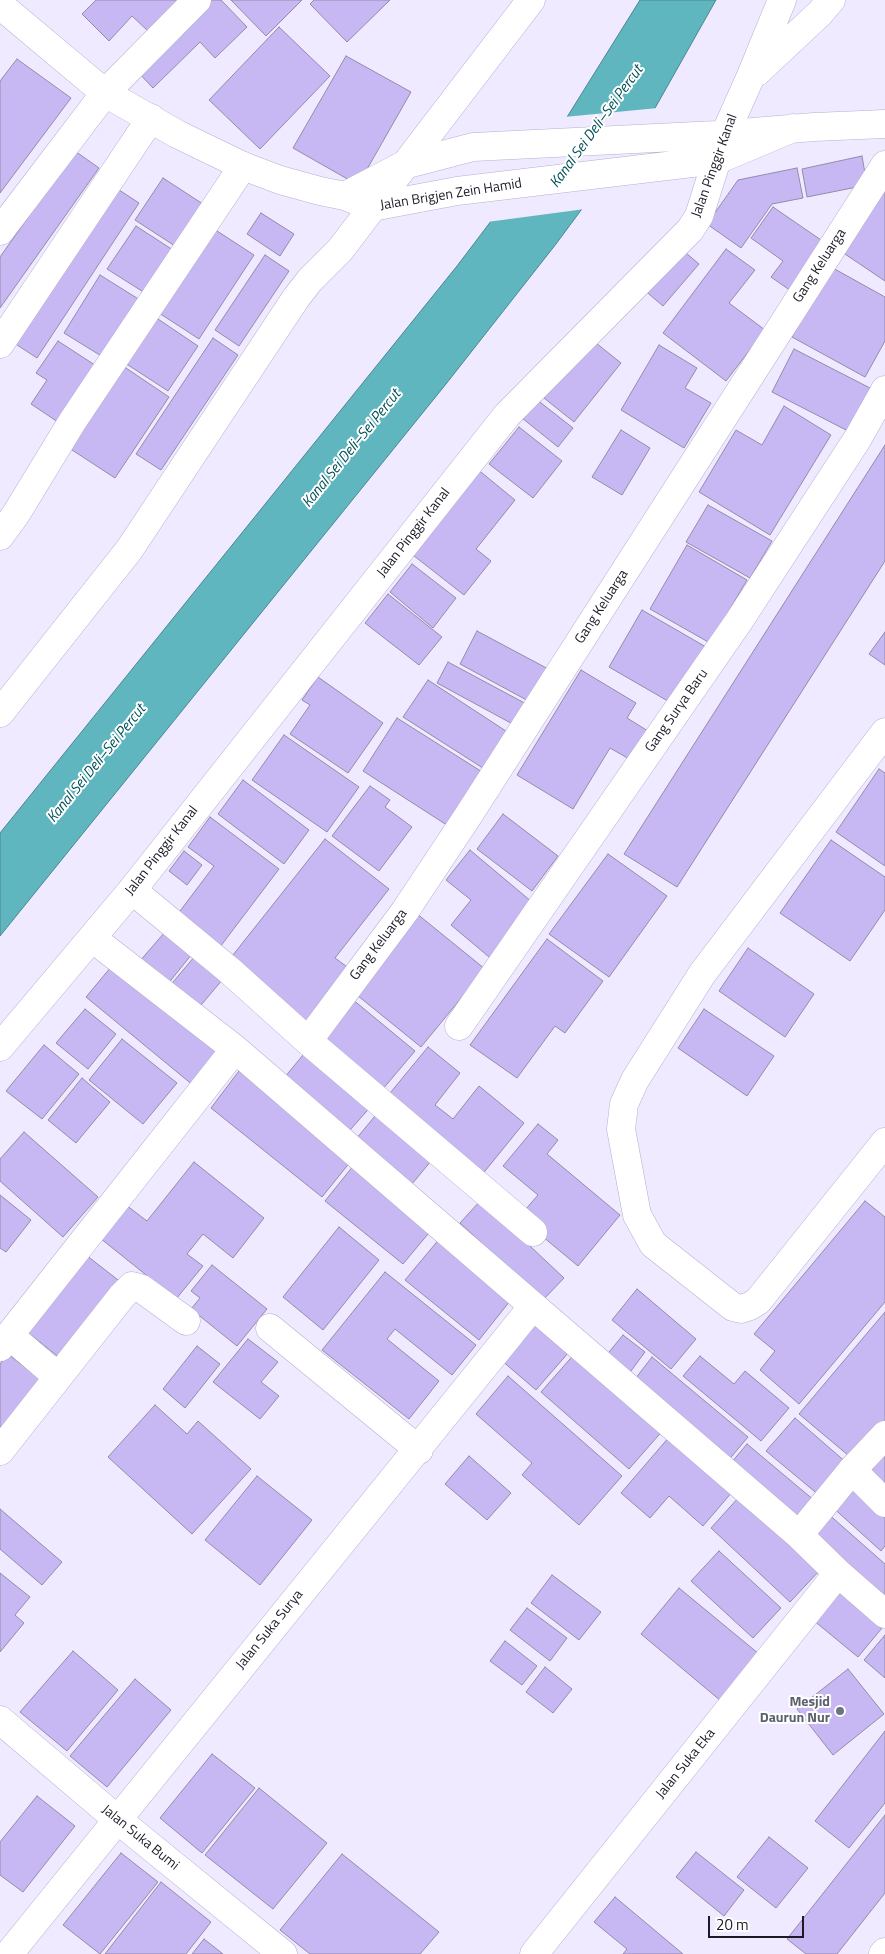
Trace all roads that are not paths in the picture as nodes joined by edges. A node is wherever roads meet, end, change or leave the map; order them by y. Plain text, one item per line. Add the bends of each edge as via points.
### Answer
1 (197, 0) edge
2 (530, 0) edge
3 (782, 0) edge
4 (831, 0) edge
5 (0, 5) edge
6 (750, 78) junction
7 (105, 93) junction
8 (151, 118) junction
9 (885, 124) edge
10 (716, 147) junction
11 (404, 165) junction
12 (885, 165) edge
13 (243, 166) junction
14 (345, 196) junction
15 (372, 207) junction
16 (0, 231) edge
17 (0, 344) edge
18 (885, 390) edge
19 (0, 536) edge
20 (0, 713) edge
21 (885, 732) edge
22 (132, 890) junction
23 (92, 938) junction
24 (459, 1026) dead end
25 (308, 1041) junction
26 (0, 1047) edge
27 (235, 1049) junction
28 (885, 1142) edge
29 (533, 1232) dead end
30 (533, 1306) junction
31 (186, 1320) dead end
32 (270, 1328) dead end
33 (5, 1341) edge
34 (58, 1377) junction
35 (885, 1434) edge
36 (419, 1450) junction
37 (0, 1451) edge
38 (852, 1470) junction
39 (885, 1503) edge
40 (798, 1535) junction
41 (838, 1574) junction
42 (885, 1614) edge
43 (0, 1720) edge
44 (118, 1820) junction
45 (9, 1954) edge
46 (283, 1954) edge
47 (534, 1954) edge

1 - 7 street
2 - 11 street
3 - 6 street, Jalan Pinggir Kanal
4 - 6 street
5 - 7 street, Jalan Brigjen Zein Hamid
6 - 10 street, Jalan Pinggir Kanal
7 - 8 street, Jalan Brigjen Zein Hamid
7 - 16 street
8 - 13 street, Jalan Brigjen Zein Hamid
8 - 17 street
9 - 10 street, Jalan Brigjen Zein Hamid via 793,128
10 - 11 street, Jalan Brigjen Zein Hamid via 473,146
10 - 15 street, Jalan Brigjen Zein Hamid
10 - 22 street, Jalan Pinggir Kanal via 699,216 690,230 507,415
11 - 14 street, Jalan Brigjen Zein Hamid
11 - 15 street
12 - 25 street, Gang Keluarga via 463,824 405,911
13 - 14 street, Jalan Brigjen Zein Hamid via 280,180
13 - 19 street
14 - 15 street, Jalan Brigjen Zein Hamid
15 - 20 street via 340,250 296,298 129,550
18 - 24 street, Gang Surya Baru via 858,438 739,621
21 - 28 street via 702,974 635,1080 624,1104 621,1129 637,1216 653,1244 733,1307 741,1309 758,1301
22 - 23 street, Jalan Pinggir Kanal
22 - 25 street
23 - 26 street, Jalan Pinggir Kanal
23 - 27 street
25 - 29 street
27 - 30 street
27 - 33 street
30 - 36 street, Jalan Suka Surya
30 - 40 street
31 - 34 street via 142,1289 132,1286
32 - 36 street
33 - 34 street
34 - 37 street
35 - 38 street
36 - 44 street, Jalan Suka Surya via 270,1629
38 - 39 street
38 - 40 street
40 - 41 street
41 - 42 street
41 - 47 street, Jalan Suka Eka
43 - 44 street, Jalan Suka Bumi
44 - 45 street, Jalan Suka Surya
44 - 46 street, Jalan Suka Bumi

